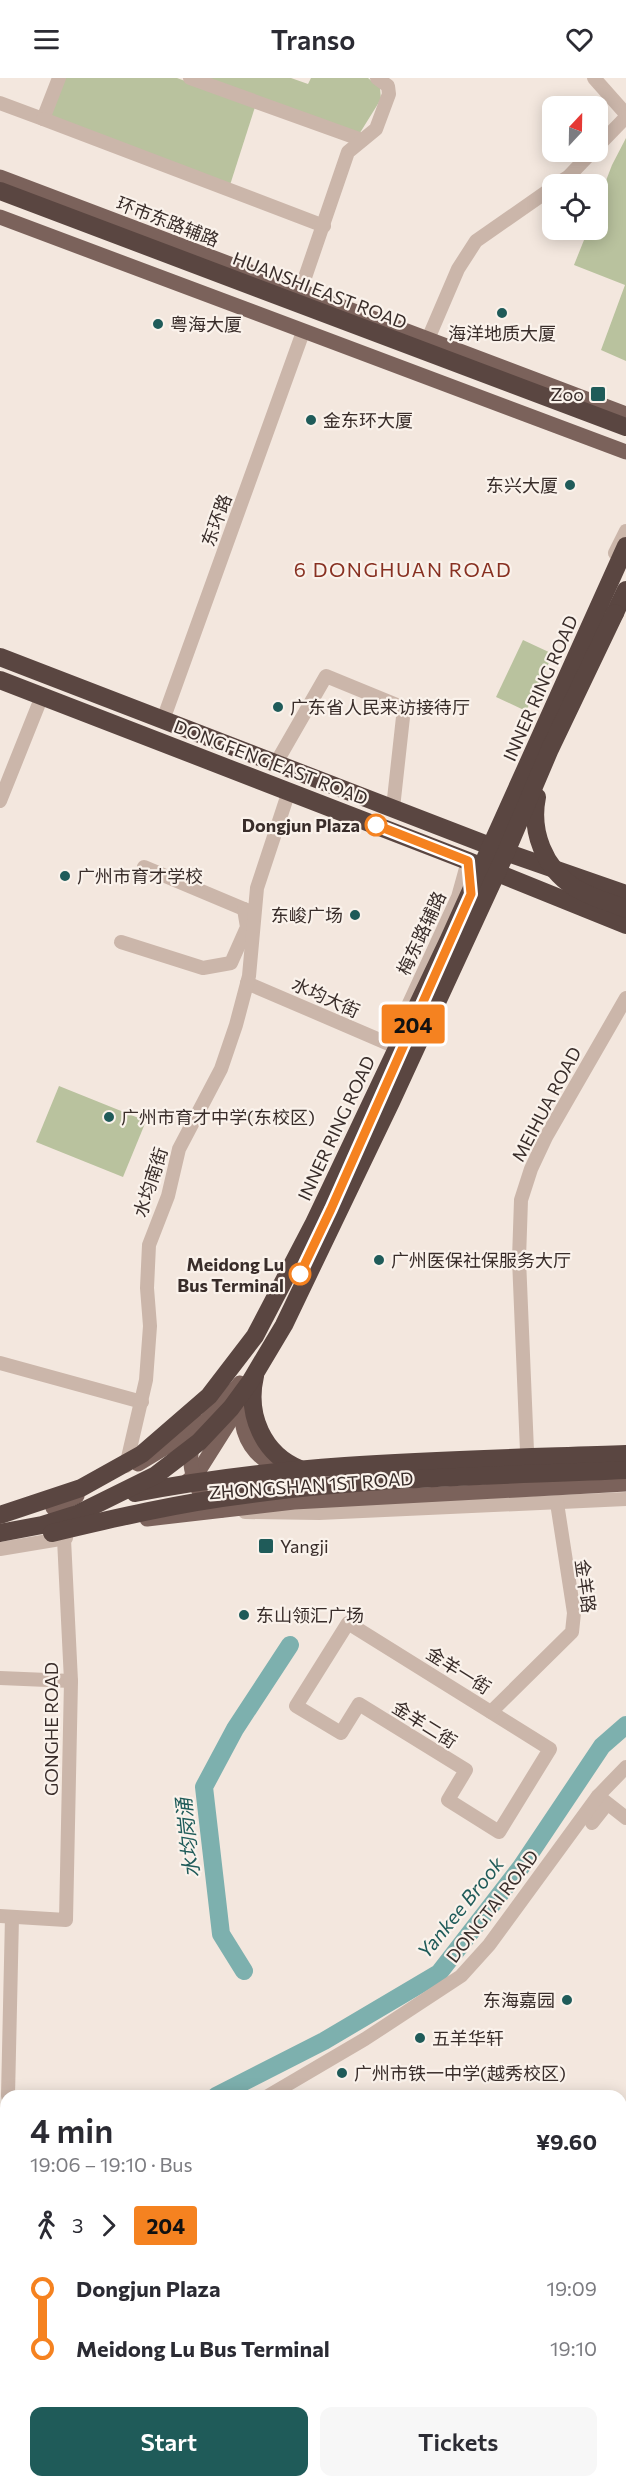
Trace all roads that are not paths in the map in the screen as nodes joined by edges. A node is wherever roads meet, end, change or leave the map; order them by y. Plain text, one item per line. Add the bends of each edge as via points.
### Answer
1 (59, 78) edge
2 (190, 78) edge
3 (377, 78) edge
4 (594, 78) edge
5 (0, 103) edge
6 (626, 116) edge
7 (43, 119) junction
8 (608, 135) edge
9 (362, 140) junction
10 (582, 162) edge
11 (571, 174) edge
12 (0, 177) edge
13 (0, 191) edge
14 (542, 195) edge
15 (0, 204) edge
16 (0, 217) edge
17 (324, 226) junction
18 (298, 297) junction
19 (303, 332) junction
20 (428, 339) junction
21 (626, 414) edge
22 (626, 427) edge
23 (626, 439) edge
24 (626, 453) edge
25 (626, 531) edge
26 (626, 546) edge
27 (618, 565) edge
28 (626, 580) edge
29 (626, 591) edge
30 (621, 611) edge
31 (0, 657) edge
32 (0, 680) edge
33 (42, 696) junction
34 (163, 720) junction
35 (276, 763) junction
36 (289, 791) junction
37 (0, 801) edge
38 (393, 808) junction
39 (502, 850) junction
40 (468, 861) junction
41 (144, 867) dead end
42 (498, 872) junction
43 (626, 894) edge
44 (626, 909) edge
45 (250, 911) junction
46 (626, 925) edge
47 (449, 939) junction
48 (121, 942) dead end
49 (247, 983) junction
50 (626, 998) edge
51 (390, 1044) junction
52 (348, 1154) junction
53 (313, 1225) junction
54 (0, 1363) edge
55 (244, 1400) junction
56 (142, 1402) junction
57 (217, 1409) junction
58 (626, 1447) edge
59 (254, 1451) junction
60 (527, 1451) junction
61 (626, 1454) edge
62 (626, 1463) edge
63 (568, 1466) junction
64 (547, 1467) junction
65 (512, 1469) junction
66 (626, 1470) edge
67 (124, 1472) junction
68 (310, 1479) junction
69 (406, 1479) junction
70 (196, 1484) junction
71 (626, 1484) edge
72 (580, 1487) junction
73 (473, 1493) junction
74 (143, 1499) dead end
75 (626, 1499) edge
76 (111, 1502) dead end
77 (557, 1503) junction
78 (53, 1508) junction
79 (222, 1510) junction
80 (0, 1514) edge
81 (95, 1524) junction
82 (29, 1530) junction
83 (0, 1532) edge
84 (64, 1539) junction
85 (0, 1543) edge
86 (0, 1549) edge
87 (0, 1678) edge
88 (71, 1681) junction
89 (296, 1706) joint
90 (491, 1712) junction
91 (626, 1767) edge
92 (603, 1800) junction
93 (626, 1818) edge
94 (592, 1823) dead end
95 (499, 1832) joint
96 (6, 1917) edge
97 (8, 2090) edge
98 (278, 2090) edge

1 - 7 street
2 - 9 street
3 - 9 street via 388,86 389,94 376,129
4 - 6 street
5 - 7 street
6 - 8 street
7 - 17 street
9 - 17 street via 348,152
10 - 11 street
12 - 18 main road, 环市东路辅路
13 - 18 highway, HUANSHI EAST ROAD
14 - 20 street via 476,241 458,269
15 - 23 highway, HUANSHI EAST ROAD
16 - 19 main road
17 - 18 street
18 - 20 main road, 环市东路辅路
18 - 22 highway, HUANSHI EAST ROAD
19 - 24 main road
19 - 34 street, 东环路
20 - 21 main road, 环市东路辅路
25 - 27 street
26 - 47 highway, INNER RING ROAD, bridge
27 - 39 main road
27 - 47 highway, bridge via 550,694 501,801
28 - 39 main road
29 - 30 highway, INNER RING ROAD
30 - 39 street
30 - 44 highway, bridge via 541,784 534,817 542,848 563,879 581,892
30 - 83 highway, INNER RING ROAD, bridge via 555,739 500,867 284,1325 246,1388 186,1454 140,1485 58,1520
31 - 34 highway, DONGFENG EAST ROAD
32 - 33 highway, DONGFENG EAST ROAD
33 - 36 highway, DONGFENG EAST ROAD
33 - 37 street
34 - 35 highway, DONGFENG EAST ROAD
35 - 38 highway, DONGFENG EAST ROAD
35 - 38 street via 326,676 405,708
36 - 40 highway, DONGFENG EAST ROAD
36 - 45 street
38 - 39 highway, DONGFENG EAST ROAD
39 - 43 highway, DONGFENG EAST ROAD
40 - 42 highway, DONGFENG EAST ROAD
40 - 51 street, 梅东路辅路 via 458,897
40 - 52 main road via 472,885 469,900
41 - 45 street
42 - 46 highway, DONGFENG EAST ROAD
42 - 55 main road
45 - 48 street via 231,963 203,968
45 - 49 street, 水均南街
47 - 53 highway, INNER RING ROAD, bridge
49 - 51 street, 水均大街
49 - 56 street, 水均南街 via 221,1069 179,1149 168,1196 149,1245 150,1326
50 - 60 street, MEIHUA ROAD via 546,1137 521,1200 519,1259
51 - 52 street, 梅东路辅路
52 - 57 main road via 262,1350
53 - 69 highway, bridge via 257,1368 253,1401 257,1426 276,1455 308,1472 336,1479
53 - 80 highway, INNER RING ROAD, bridge via 255,1336 224,1379 193,1411 142,1454 99,1479 70,1493
54 - 56 street
55 - 59 main road via 245,1438
55 - 70 main road
56 - 67 street, 水均南街
57 - 67 main road via 176,1441
57 - 70 main road via 192,1443 189,1458
58 - 60 street
59 - 60 street via 276,1461 307,1462
59 - 68 main road via 273,1466
60 - 63 main road
60 - 64 street
60 - 65 street
61 - 80 highway, bridge via 270,1472 201,1480 59,1508
62 - 63 main road, ZHONGSHAN 1ST ROAD
63 - 64 main road, ZHONGSHAN 1ST ROAD
64 - 65 main road, ZHONGSHAN 1ST ROAD
64 - 72 street
65 - 68 main road, ZHONGSHAN 1ST ROAD
65 - 73 street
66 - 69 highway, bridge
67 - 78 main road
68 - 70 main road, ZHONGSHAN 1ST ROAD
69 - 85 highway, bridge via 246,1494
70 - 74 main road, ZHONGSHAN 1ST ROAD
70 - 79 main road via 202,1498
70 - 82 main road via 71,1514
71 - 72 main road, ZHONGSHAN 1ST ROAD
72 - 73 main road, ZHONGSHAN 1ST ROAD
73 - 79 main road, ZHONGSHAN 1ST ROAD via 294,1502
75 - 77 street
76 - 78 main road
77 - 79 street via 319,1513
77 - 90 street, 金羊路 via 574,1613 572,1632
78 - 80 main road
79 - 81 main road, ZHONGSHAN 1ST ROAD
81 - 82 main road, ZHONGSHAN 1ST ROAD
81 - 84 street
82 - 83 main road, ZHONGSHAN 1ST ROAD
84 - 86 street
84 - 88 street, GONGHE ROAD
87 - 88 street
88 - 96 street, GONGHE ROAD via 66,1920
89 - 90 street, 金羊一街 via 348,1623
89 - 95 street, 金羊二街 via 341,1734 359,1704 466,1770 448,1800
90 - 95 street, 金羊一街 via 550,1749
91 - 92 street, DONGTAI ROAD
92 - 93 street
92 - 94 street
92 - 98 street, DONGTAI ROAD via 461,1977 365,2040
96 - 97 street

